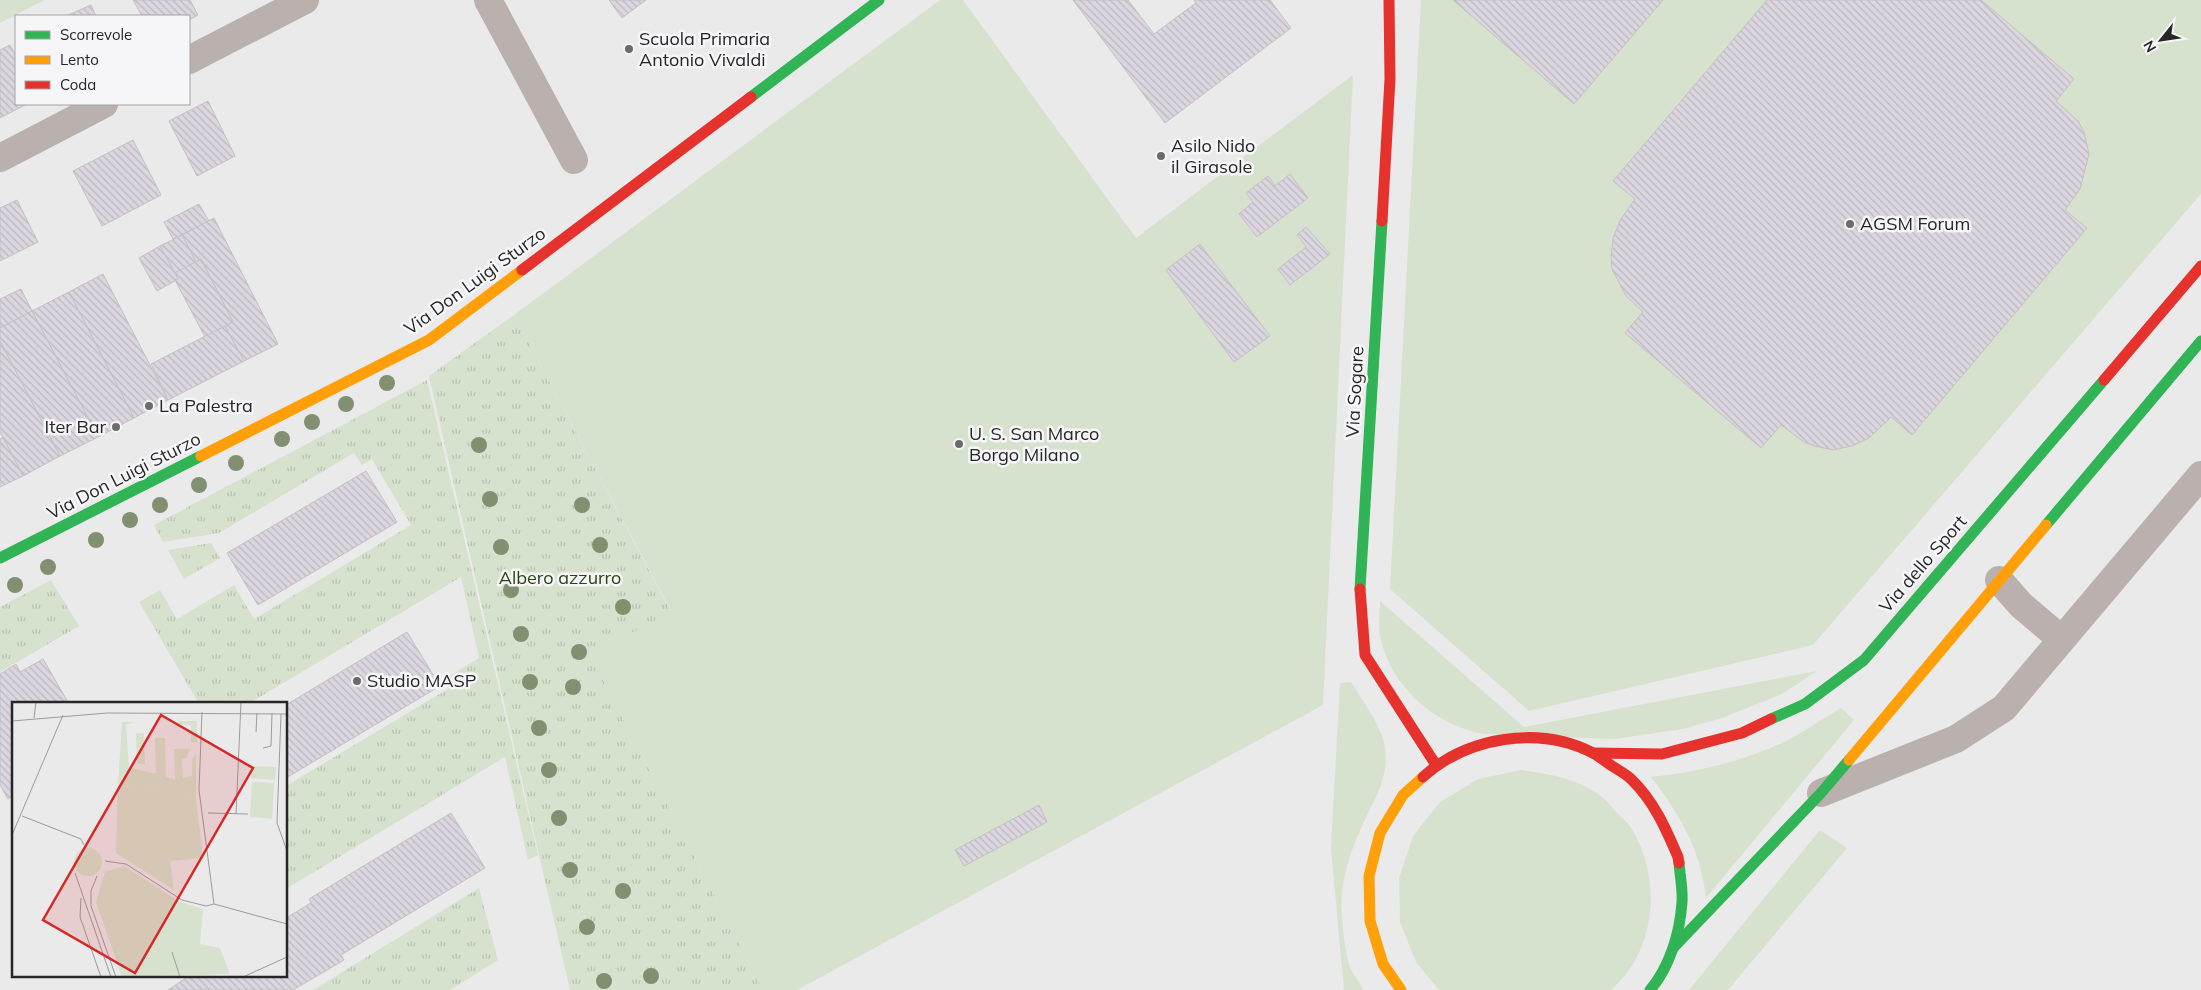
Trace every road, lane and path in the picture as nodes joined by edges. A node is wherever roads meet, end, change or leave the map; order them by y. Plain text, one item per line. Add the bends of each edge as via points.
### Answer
1 (305, 0) edge
2 (488, 0) edge
3 (880, 0) edge
4 (1390, 0) edge
5 (190, 59) edge
6 (102, 105) edge
7 (0, 158) edge
8 (574, 160) dead end
9 (2201, 266) edge
10 (2201, 341) edge
11 (2201, 475) edge
12 (0, 558) edge
13 (1999, 580) junction
14 (2061, 639) junction
15 (1593, 754) junction
16 (1436, 765) junction
17 (1821, 793) junction
18 (1674, 947) junction
19 (1401, 990) edge
20 (1650, 990) edge

1 - 5 street
2 - 8 street
3 - 12 street, Via Don Luigi Sturzo via 429,340
4 - 16 street, Via Sogare via 1390,88 1359,580 1365,655
6 - 7 street
9 - 15 street, Via dello Sport via 1864,660 1805,704 1742,734 1662,754
10 - 13 street, Via dello Sport
11 - 14 street
13 - 14 street via 2021,605
13 - 17 street, Via dello Sport
14 - 17 street via 2004,708 1956,739
15 - 16 street, Via dello Sport via 1554,740 1513,738 1473,746
15 - 18 street, Via dello Sport via 1637,786 1660,815 1678,856 1682,902
16 - 19 street, Via dello Sport via 1403,795 1380,833 1368,876 1370,921 1383,964
17 - 18 street, Via dello Sport
18 - 20 street, Via dello Sport

